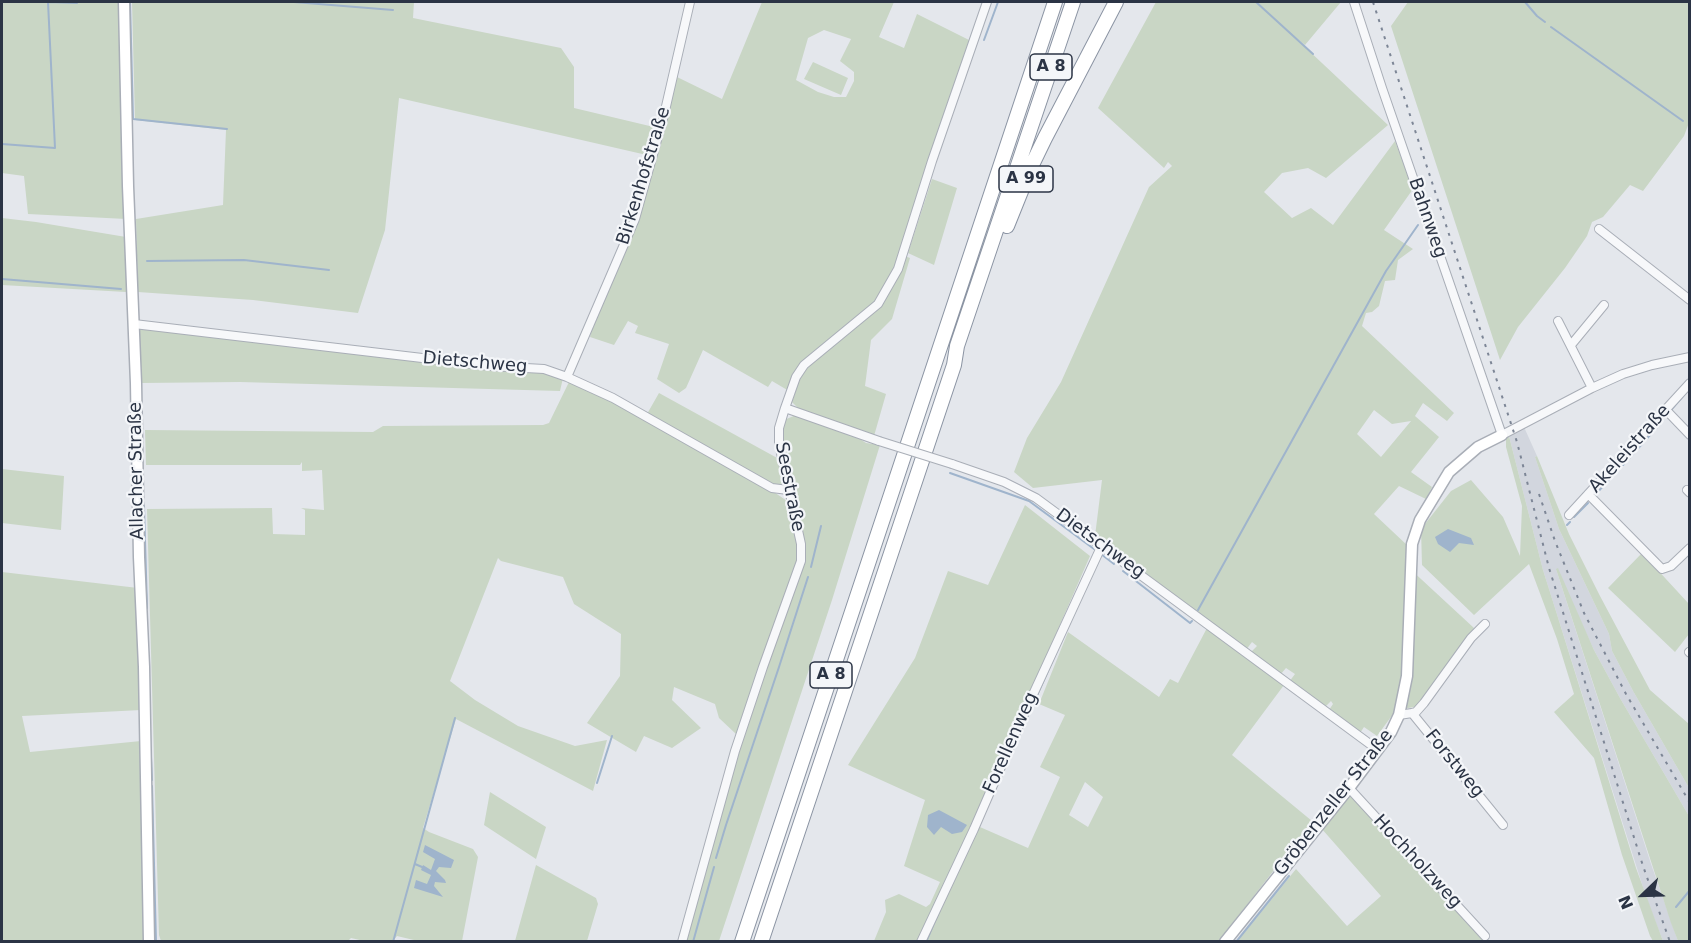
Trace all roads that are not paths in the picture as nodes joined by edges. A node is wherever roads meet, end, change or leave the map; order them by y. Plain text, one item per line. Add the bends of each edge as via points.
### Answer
1 (124, 2) edge
2 (690, 2) edge
3 (987, 2) edge
4 (1055, 2) edge
5 (1073, 2) edge
6 (1116, 2) edge
7 (1354, 2) edge
8 (1599, 229) dead end
9 (1689, 300) edge
10 (1604, 305) dead end
11 (1558, 321) dead end
12 (134, 324) junction
13 (1570, 345) junction
14 (1689, 357) edge
15 (954, 365) junction
16 (567, 377) junction
17 (1689, 383) edge
18 (1592, 388) junction
19 (785, 408) junction
20 (1666, 410) junction
21 (1502, 435) junction
22 (1689, 435) edge
23 (788, 490) junction
24 (1588, 494) junction
25 (1569, 515) dead end
26 (1102, 545) junction
27 (1689, 548) edge
28 (1485, 624) dead end
29 (1412, 713) junction
30 (1400, 715) junction
31 (1378, 750) junction
32 (1348, 788) junction
33 (1503, 825) dead end
34 (1485, 936) dead end
35 (149, 942) edge
36 (682, 942) edge
37 (742, 942) edge
38 (761, 942) edge
39 (921, 942) edge
40 (1225, 942) edge

1 - 12 street, Allacher Straße
2 - 16 street, Birkenhofstraße via 635,219
3 - 19 street, Seestraße via 898,269 878,304 804,365
4 - 37 highway, A 8
5 - 15 highway, A 8 via 957,346
6 - 15 highway, A 99 via 1030,169 964,348
7 - 21 street, Bahnweg
8 - 9 street
10 - 13 street
11 - 13 street
12 - 16 street, Dietschweg via 544,369
12 - 35 street, Allacher Straße
13 - 18 street
14 - 18 street via 1623,374
15 - 38 highway, A 8
16 - 23 street, Dietschweg via 772,488
17 - 20 street, Akeleistraße
18 - 21 street
19 - 23 street, Seestraße via 779,444
19 - 26 street, Dietschweg, bridge via 1004,482 1036,498
20 - 22 street
20 - 24 street, Akeleistraße
21 - 30 street, Gröbenzeller Straße via 1478,447 1449,472 1420,520 1413,544 1407,676
23 - 36 street, Seestraße via 801,544 801,561 735,750
24 - 25 street, Akeleistraße
24 - 27 street via 1662,568 1671,566
26 - 31 street, Dietschweg
26 - 39 street, Forellenweg
28 - 29 street
29 - 30 street, Forstweg
29 - 33 street, Forstweg
30 - 31 street, Gröbenzeller Straße
31 - 32 street, Gröbenzeller Straße
32 - 34 street, Hochholzweg
32 - 40 street, Gröbenzeller Straße

